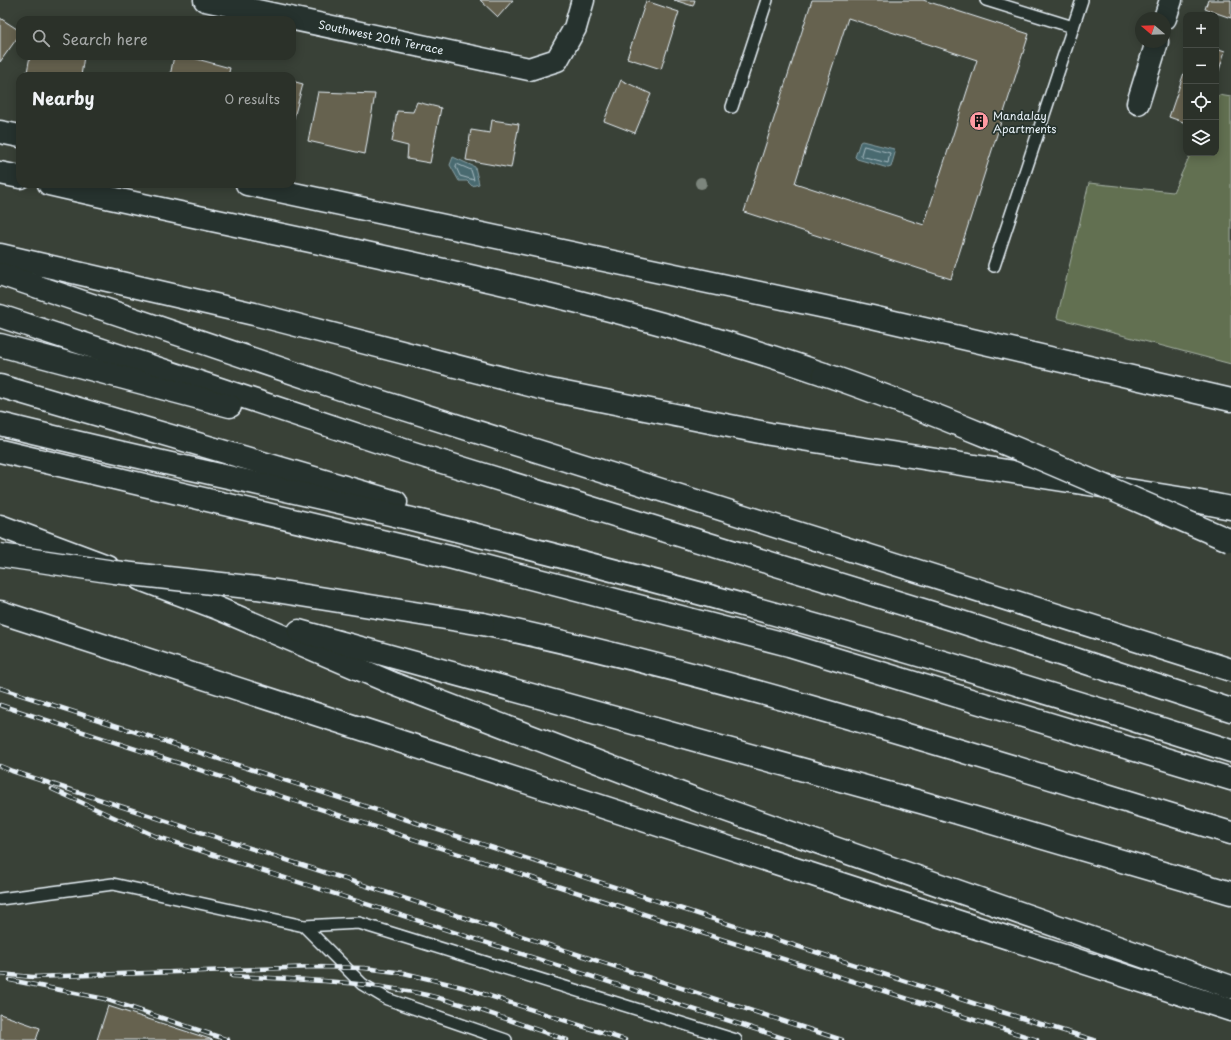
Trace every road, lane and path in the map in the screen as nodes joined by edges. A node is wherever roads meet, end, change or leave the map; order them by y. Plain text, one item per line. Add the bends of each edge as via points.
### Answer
1 (204, 0) edge
2 (583, 0) edge
3 (767, 0) edge
4 (986, 0) edge
5 (1082, 0) edge
6 (1171, 0) edge
7 (999, 2) edge
8 (1167, 12) edge
9 (279, 16) edge
10 (296, 20) edge
11 (1073, 27) junction
12 (1155, 48) edge
13 (1138, 103) dead end
14 (732, 107) dead end
15 (0, 132) edge
16 (16, 135) edge
17 (0, 173) edge
18 (16, 176) edge
19 (67, 188) edge
20 (266, 188) edge
21 (0, 255) edge
22 (994, 266) dead end
23 (0, 274) edge
24 (0, 316) edge
25 (0, 345) edge
26 (0, 386) edge
27 (1231, 400) edge
28 (0, 424) edge
29 (397, 448) junction
30 (0, 451) edge
31 (1185, 499) junction
32 (1231, 502) edge
33 (1231, 508) edge
34 (0, 526) edge
35 (1231, 541) edge
36 (0, 556) edge
37 (629, 575) junction
38 (217, 608) junction
39 (0, 612) edge
40 (1231, 670) edge
41 (1231, 710) edge
42 (1231, 751) edge
43 (1231, 779) edge
44 (1231, 833) edge
45 (1231, 893) edge
46 (0, 899) edge
47 (304, 926) junction
48 (1231, 987) edge
49 (1231, 1010) edge
50 (506, 1040) edge
51 (736, 1040) edge

1 - 9 main road, Southwest 20th Terrace
2 - 10 main road, Southwest 20th Terrace via 575,28 557,60 529,69
3 - 14 lane
4 - 7 lane
5 - 11 lane
6 - 8 main road
7 - 11 lane
11 - 22 lane
12 - 13 main road
15 - 16 main road
17 - 18 main road
19 - 35 main road, bridge via 469,275 611,309 742,346 921,409
20 - 27 main road via 872,317
21 - 31 main road via 254,314 545,389 770,434
23 - 40 main road via 341,389
24 - 29 main road
25 - 29 main road via 146,385
26 - 37 main road via 424,510 536,537
28 - 37 main road via 423,522
29 - 41 main road via 955,620
30 - 43 main road via 454,558 789,645
31 - 32 main road
31 - 33 main road
34 - 38 main road
36 - 44 main road, bridge via 287,592 483,624 608,651 756,690
37 - 42 main road via 946,664
38 - 45 main road via 924,803
38 - 48 main road via 394,684 700,801
39 - 49 main road
46 - 47 lane via 113,884
47 - 50 lane via 362,984 387,999
47 - 51 lane via 359,923

